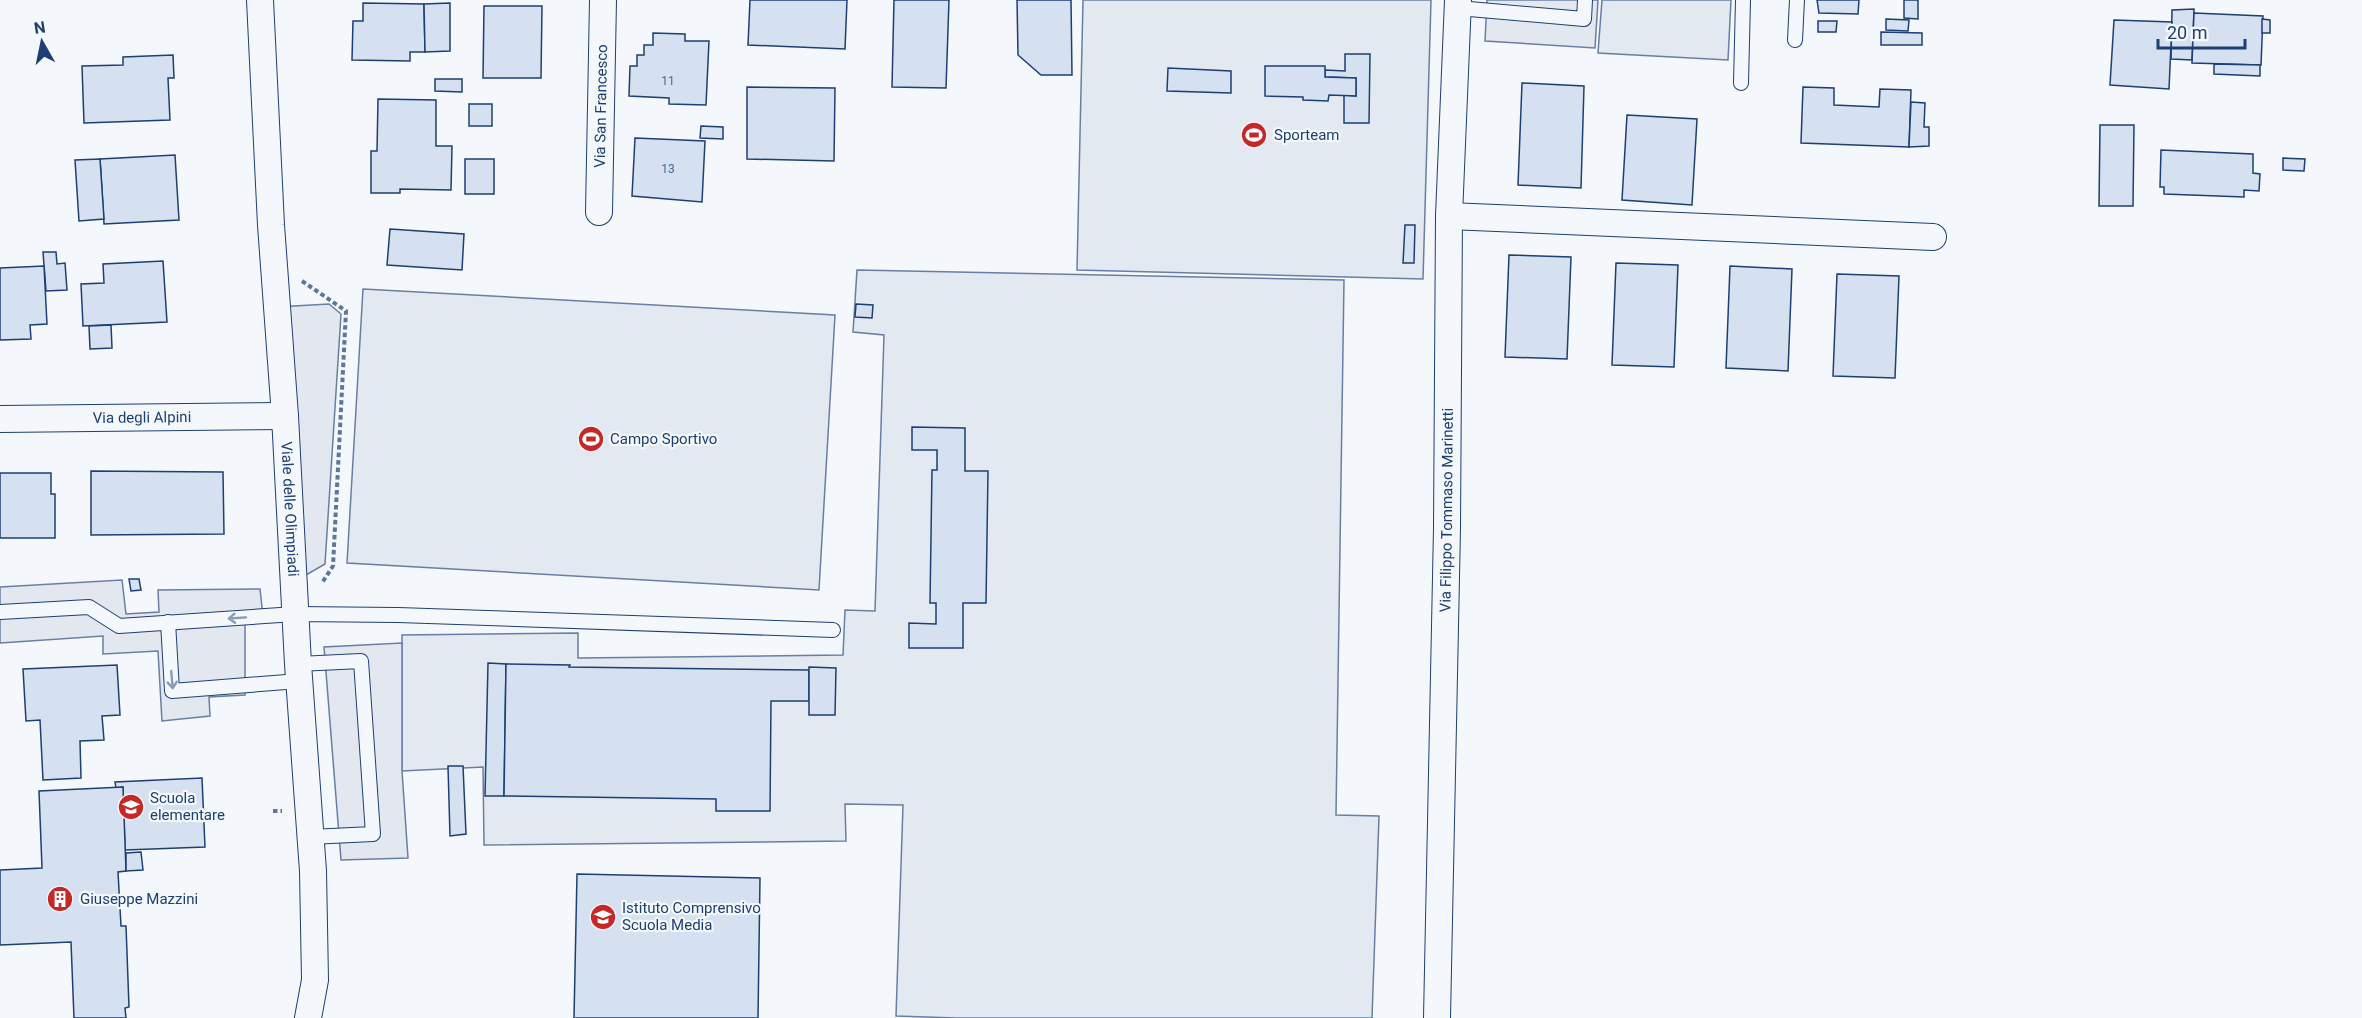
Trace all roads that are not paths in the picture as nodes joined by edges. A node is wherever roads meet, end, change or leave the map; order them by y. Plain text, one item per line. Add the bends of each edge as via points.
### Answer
1 (260, 0) edge
2 (603, 0) edge
3 (1585, 0) edge
4 (1743, 0) edge
5 (1797, 0) edge
6 (1458, 4) edge
7 (1795, 40) dead end
8 (1741, 83) dead end
9 (599, 212) dead end
10 (1449, 216) junction
11 (1933, 237) dead end
12 (285, 416) junction
13 (0, 419) edge
14 (0, 612) edge
15 (295, 614) junction
16 (168, 622) junction
17 (833, 630) dead end
18 (299, 672) junction
19 (310, 837) junction
20 (308, 1018) edge
21 (1437, 1018) edge

1 - 12 street, Viale delle Olimpiadi
2 - 9 street, Via San Francesco
3 - 6 lane via 1584,18
4 - 8 lane
5 - 7 lane
6 - 10 street, Via Filippo Tommaso Marinetti
10 - 11 street
10 - 21 street, Via Filippo Tommaso Marinetti via 1448,528
12 - 13 street, Via degli Alpini
12 - 15 street, Viale delle Olimpiadi
14 - 16 lane via 89,607 119,626
15 -> 16 lane
15 - 17 lane
15 - 18 street, Viale delle Olimpiadi
16 -> 18 lane via 172,690
18 - 19 street, Viale delle Olimpiadi
18 - 19 lane via 361,661 373,834
19 - 20 street, Viale delle Olimpiadi via 315,970

